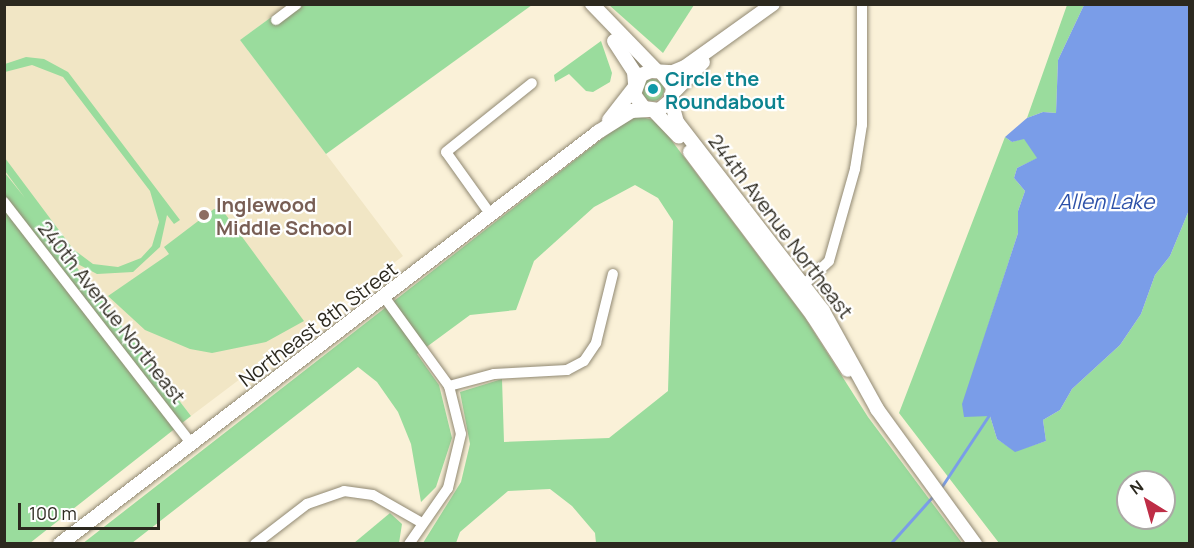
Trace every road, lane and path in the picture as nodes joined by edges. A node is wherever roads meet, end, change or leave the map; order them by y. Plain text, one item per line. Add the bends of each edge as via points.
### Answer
1 (297, 4) edge
2 (773, 4) edge
3 (862, 4) edge
4 (593, 6) edge
5 (276, 20) dead end
6 (727, 37) junction
7 (659, 72) junction
8 (532, 83) dead end
9 (634, 86) junction
10 (672, 97) junction
11 (651, 110) junction
12 (598, 132) junction
13 (4, 202) edge
14 (491, 215) junction
15 (613, 274) dead end
16 (800, 289) junction
17 (385, 298) junction
18 (449, 386) junction
19 (192, 444) junction
20 (422, 523) junction
21 (60, 543) edge
22 (255, 543) edge
23 (409, 543) edge
24 (975, 543) edge

1 - 5 street
2 - 6 street
3 - 16 street via 862,125 855,169 830,261
4 - 7 street
4 - 9 street via 634,72
6 - 7 street via 685,67
6 - 10 street
7 - 9 street via 641,75
7 - 10 street via 671,81
8 - 14 street via 446,152
9 - 11 street via 636,99
9 - 12 street, Northeast 8th Street
10 - 11 street via 664,108
10 - 16 street, 244th Avenue Northeast via 677,122
11 - 12 street, Northeast 8th Street via 631,111
11 - 16 street, 244th Avenue Northeast via 680,139
12 - 14 street, Northeast 8th Street
13 - 19 street, 240th Avenue Northeast
14 - 17 street, Northeast 8th Street
15 - 18 street via 596,343 576,367 551,373 494,374
16 - 24 street, 244th Avenue Northeast via 881,414
17 - 18 street
17 - 19 street, Northeast 8th Street
18 - 20 street via 459,415 458,458 448,488
19 - 21 street, Northeast 8th Street
20 - 22 street via 373,495 344,491 307,504
20 - 23 street

